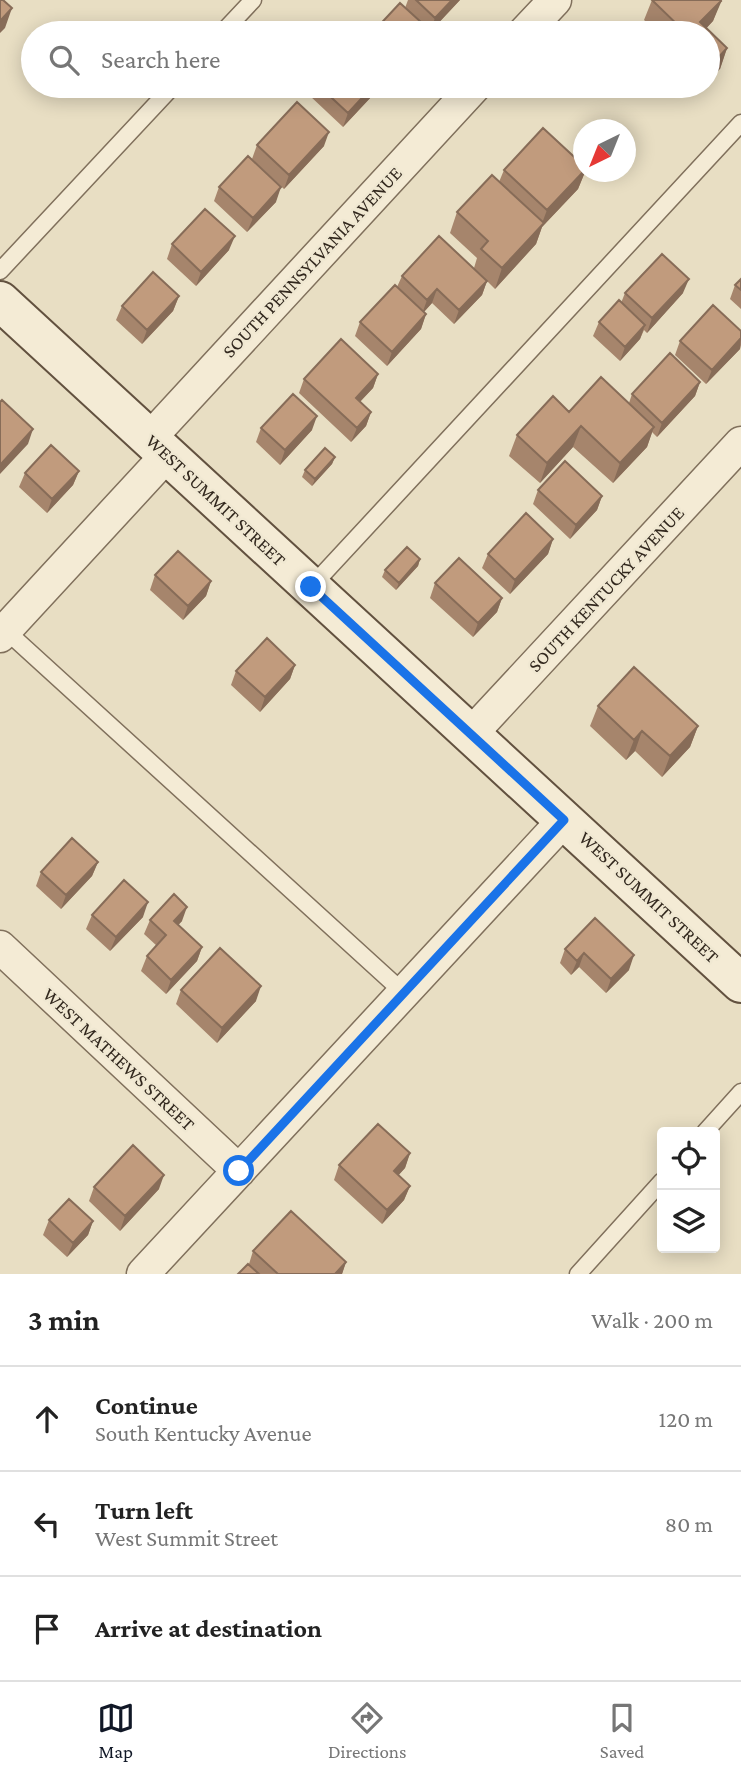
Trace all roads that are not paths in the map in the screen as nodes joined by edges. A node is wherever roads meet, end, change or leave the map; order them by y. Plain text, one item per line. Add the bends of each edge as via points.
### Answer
1 (253, 0) edge
2 (555, 0) edge
3 (233, 21) edge
4 (535, 21) edge
5 (162, 98) edge
6 (464, 98) edge
7 (741, 123) edge
8 (0, 271) edge
9 (0, 301) edge
10 (741, 443) edge
11 (158, 447) junction
12 (311, 587) junction
13 (2, 630) edge
14 (471, 734) junction
15 (564, 820) junction
16 (0, 947) edge
17 (741, 983) edge
18 (404, 993) junction
19 (741, 1092) edge
20 (710, 1127) edge
21 (239, 1171) junction
22 (657, 1187) edge
23 (143, 1274) edge
24 (578, 1274) edge

1 - 3 lane
2 - 4 street
5 - 8 lane
6 - 11 street, SOUTH PENNSYLVANIA AVENUE
7 - 12 lane
9 - 11 street, WEST SUMMIT STREET
10 - 14 street, SOUTH KENTUCKY AVENUE
11 - 12 street, WEST SUMMIT STREET
11 - 13 street, SOUTH PENNSYLVANIA AVENUE
12 - 14 street, WEST SUMMIT STREET
13 - 18 lane
14 - 15 street, WEST SUMMIT STREET
15 - 17 street, WEST SUMMIT STREET
15 - 18 street
16 - 21 street, WEST MATHEWS STREET
18 - 21 street
19 - 20 lane
21 - 23 street
22 - 24 lane

